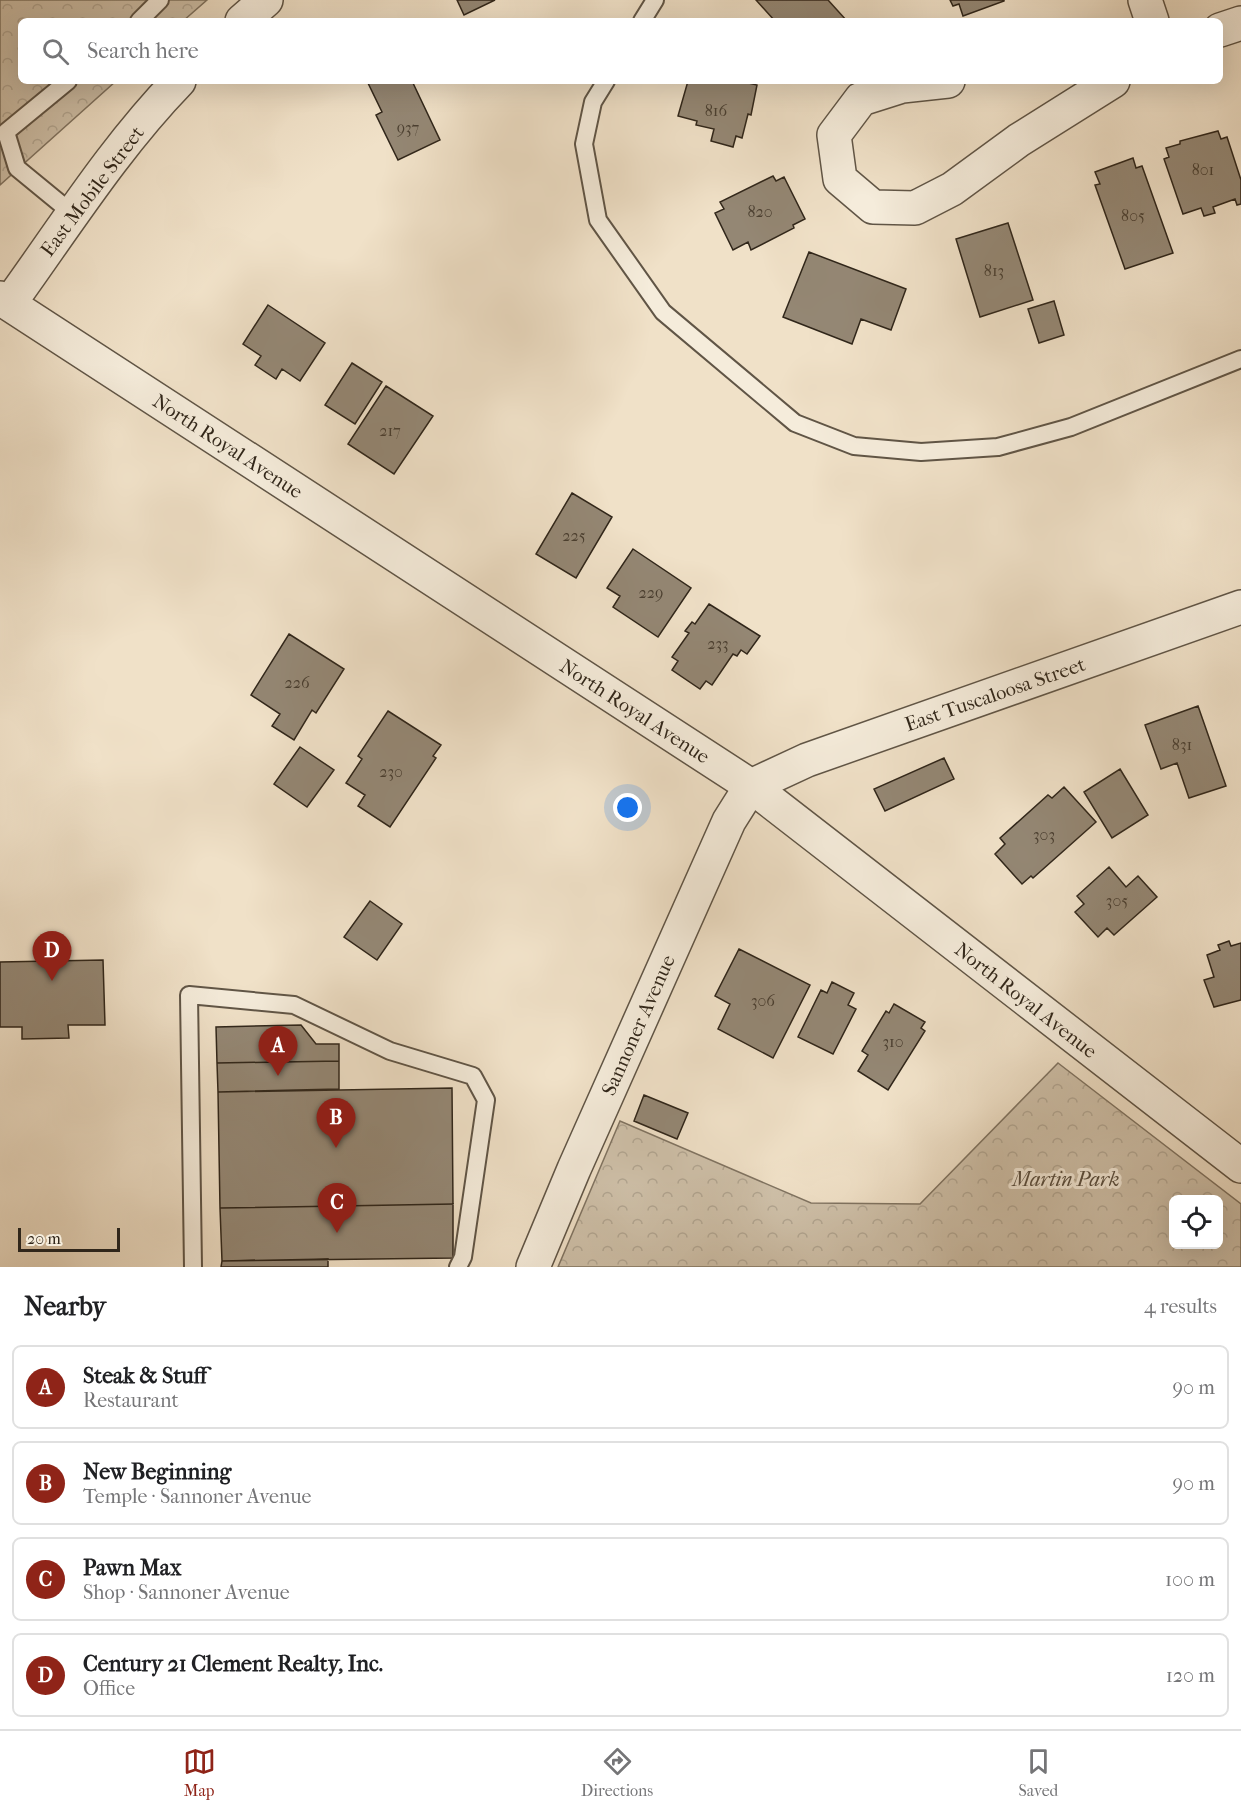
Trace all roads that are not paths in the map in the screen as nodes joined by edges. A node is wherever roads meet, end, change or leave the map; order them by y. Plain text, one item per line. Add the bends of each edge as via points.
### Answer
1 (160, 0) edge
2 (266, 0) edge
3 (655, 0) edge
4 (1145, 0) edge
5 (142, 18) edge
6 (245, 18) edge
7 (644, 18) edge
8 (1151, 18) edge
9 (1241, 23) edge
10 (1223, 29) edge
11 (64, 84) edge
12 (176, 84) edge
13 (604, 84) edge
14 (920, 84) edge
15 (1108, 84) edge
16 (73, 214) junction
17 (4, 301) edge
18 (1241, 359) edge
19 (1241, 607) edge
20 (751, 786) junction
21 (1241, 1166) edge
22 (193, 1267) edge
23 (458, 1267) edge
24 (534, 1267) edge

1 - 5 lane
2 - 6 street
3 - 7 lane
4 - 8 street
9 - 10 street
11 - 16 lane via 6,132 17,168
12 - 16 street, East Mobile Street via 118,151
13 - 18 lane via 593,102 584,144 598,220 663,312 795,423 854,446 921,452 998,447 1071,427
14 - 15 street via 861,99 834,135 840,179 873,207 915,208 952,189 1019,140
16 - 17 street, East Mobile Street
17 - 20 street, North Royal Avenue
19 - 20 street, East Tuscaloosa Street via 807,760
20 - 21 street, North Royal Avenue
20 - 24 street, Sannoner Avenue via 729,820
22 - 23 lane via 189,994 294,1005 390,1051 473,1076 486,1100 463,1257

